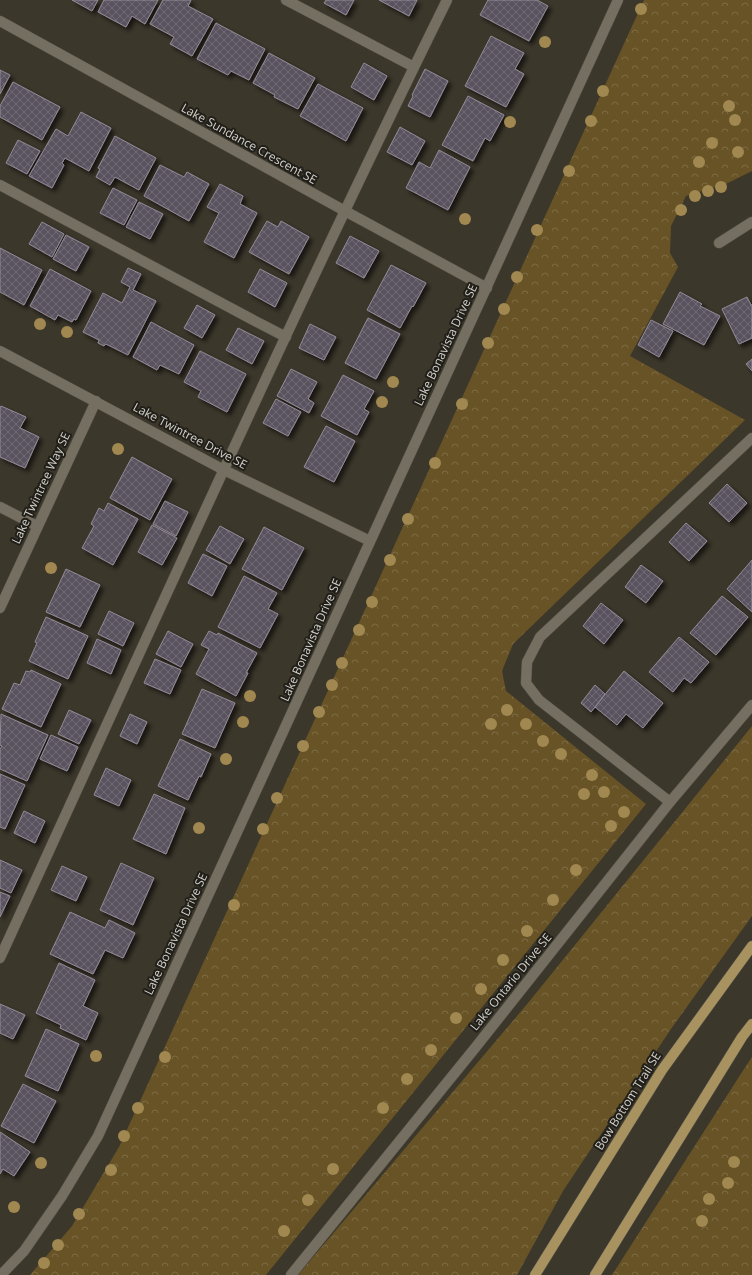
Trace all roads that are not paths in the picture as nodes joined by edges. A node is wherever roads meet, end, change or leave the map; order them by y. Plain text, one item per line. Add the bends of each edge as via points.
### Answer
1 (286, 0) edge
2 (447, 0) edge
3 (618, 0) edge
4 (0, 21) edge
5 (414, 67) junction
6 (0, 185) edge
7 (345, 211) junction
8 (752, 222) edge
9 (719, 243) dead end
10 (487, 288) junction
11 (286, 337) junction
12 (0, 351) edge
13 (96, 401) junction
14 (752, 438) edge
15 (224, 470) junction
16 (0, 508) edge
17 (37, 526) junction
18 (370, 541) junction
19 (0, 608) edge
20 (752, 705) edge
21 (670, 802) junction
22 (752, 946) edge
23 (0, 958) edge
24 (752, 1024) edge
25 (1, 1275) edge
26 (291, 1275) edge
27 (535, 1275) edge
28 (595, 1275) edge

1 - 5 street
2 - 5 street
3 - 10 street, Lake Bonavista Drive SE
4 - 7 street, Lake Sundance Crescent SE
5 - 7 street
6 - 11 street
7 - 10 street, Lake Sundance Crescent SE
7 - 11 street
8 - 9 street
10 - 18 street, Lake Bonavista Drive SE
11 - 15 street
12 - 13 street, Lake Twintree Drive SE
13 - 15 street, Lake Twintree Drive SE
13 - 17 street, Lake Twintree Way SE
14 - 21 street via 540,637 527,662 526,683 539,700
15 - 18 street, Lake Twintree Drive SE
15 - 23 street
16 - 17 street
17 - 19 street, Lake Twintree Way SE
18 - 25 street, Lake Bonavista Drive SE via 98,1136 62,1196 24,1250
20 - 21 street, Lake Ontario Drive SE
21 - 26 street, Lake Ontario Drive SE
22 - 27 main road, Bow Bottom Trail SE via 662,1070
24 - 28 main road

